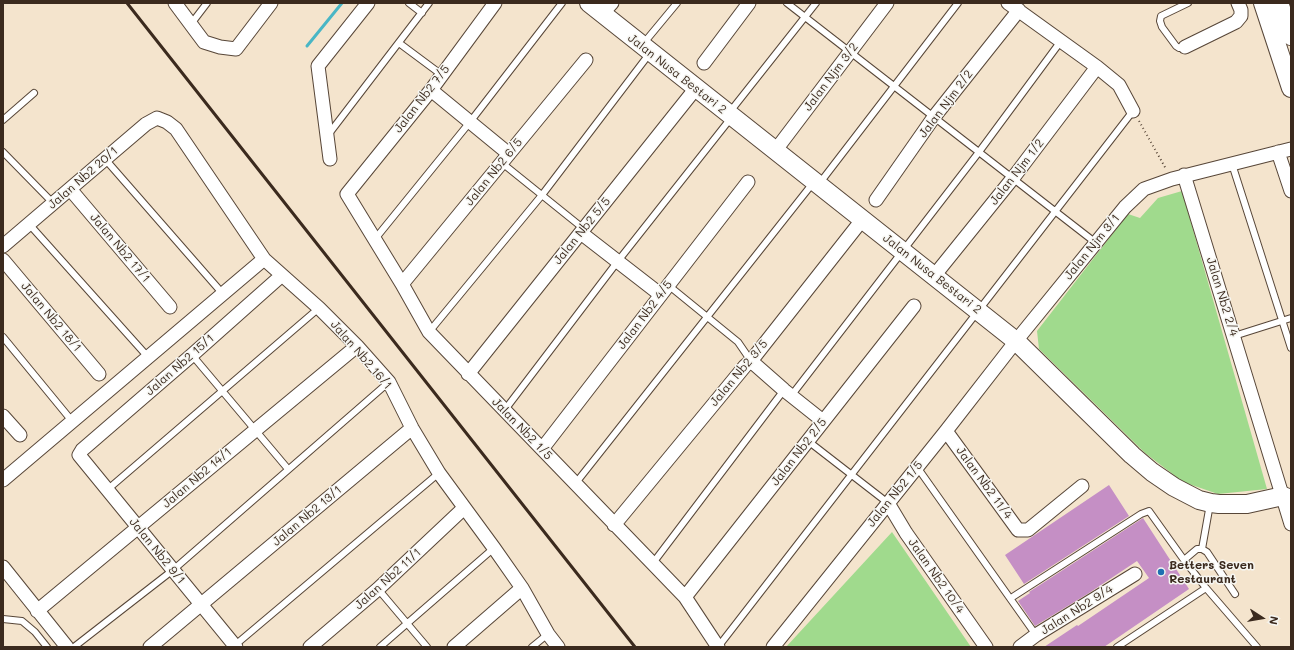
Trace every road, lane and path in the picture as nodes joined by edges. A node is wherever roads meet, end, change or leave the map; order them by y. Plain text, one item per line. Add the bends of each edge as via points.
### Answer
1 (175, 3) edge
2 (207, 3) edge
3 (271, 3) edge
4 (368, 3) edge
5 (410, 3) edge
6 (429, 3) edge
7 (495, 3) edge
8 (562, 3) edge
9 (677, 3) edge
10 (749, 3) edge
11 (787, 3) edge
12 (816, 3) edge
13 (887, 3) edge
14 (958, 3) edge
15 (1188, 3) edge
16 (1238, 3) edge
17 (1263, 3) edge
18 (1279, 3) edge
19 (1283, 3) edge
20 (601, 7) edge
21 (1014, 7) edge
22 (422, 13) junction
23 (1291, 16) edge
24 (805, 17) junction
25 (191, 24) junction
26 (1291, 36) edge
27 (1061, 41) junction
28 (399, 43) junction
29 (1185, 47) joint
30 (646, 49) junction
31 (849, 51) junction
32 (1286, 54) edge
33 (586, 60) dead end
34 (704, 63) dead end
35 (1097, 67) junction
36 (442, 75) junction
37 (894, 86) junction
38 (696, 88) junction
39 (1291, 88) edge
40 (431, 90) junction
41 (34, 93) dead end
42 (1133, 111) junction
43 (730, 115) junction
44 (934, 117) junction
45 (3, 120) edge
46 (167, 122) joint
47 (470, 122) junction
48 (326, 138) junction
49 (1291, 148) edge
50 (775, 151) junction
51 (3, 152) edge
52 (979, 152) junction
53 (1278, 152) junction
54 (505, 158) junction
55 (105, 159) junction
56 (330, 159) dead end
57 (1232, 164) junction
58 (1178, 177) junction
59 (1013, 178) junction
60 (748, 182) dead end
61 (816, 183) junction
62 (70, 189) junction
63 (1291, 191) edge
64 (348, 194) joint
65 (542, 195) junction
66 (876, 200) dead end
67 (53, 204) junction
68 (1055, 211) junction
69 (862, 220) junction
70 (29, 224) junction
71 (583, 231) junction
72 (375, 239) junction
73 (1096, 243) junction
74 (3, 246) edge
75 (902, 251) junction
76 (264, 259) junction
77 (3, 260) edge
78 (618, 261) junction
79 (281, 276) junction
80 (934, 276) junction
81 (402, 284) junction
82 (664, 290) junction
83 (223, 294) junction
84 (914, 306) dead end
85 (170, 307) dead end
86 (320, 308) junction
87 (978, 311) junction
88 (707, 317) junction
89 (1291, 318) edge
90 (1282, 321) junction
91 (429, 332) junction
92 (1234, 336) junction
93 (3, 337) edge
94 (1016, 341) junction
95 (357, 346) junction
96 (1291, 348) edge
97 (192, 355) junction
98 (148, 357) junction
99 (751, 361) junction
100 (99, 374) dead end
101 (468, 374) junction
102 (389, 382) junction
103 (223, 390) junction
104 (788, 393) junction
105 (504, 411) junction
106 (3, 416) edge
107 (823, 421) junction
108 (72, 422) junction
109 (412, 428) junction
110 (256, 429) junction
111 (946, 431) junction
112 (20, 435) dead end
113 (808, 441) junction
114 (542, 449) junction
115 (79, 455) joint
116 (917, 467) junction
117 (288, 469) junction
118 (439, 473) junction
119 (851, 475) junction
120 (3, 480) edge
121 (575, 484) junction
122 (1082, 486) dead end
123 (107, 490) junction
124 (1288, 494) edge
125 (1211, 503) junction
126 (888, 504) junction
127 (464, 508) junction
128 (1291, 524) edge
129 (614, 525) junction
130 (137, 527) junction
131 (494, 548) junction
132 (1202, 549) junction
133 (1184, 560) junction
134 (653, 563) junction
135 (3, 567) edge
136 (173, 570) junction
137 (1135, 574) dead end
138 (522, 588) junction
139 (1206, 588) junction
140 (378, 589) junction
141 (1235, 594) dead end
142 (685, 597) junction
143 (1011, 598) junction
144 (201, 604) junction
145 (37, 611) junction
146 (3, 619) edge
147 (408, 624) junction
148 (548, 634) junction
149 (1036, 635) junction
150 (234, 646) edge
151 (47, 647) edge
152 (67, 647) edge
153 (74, 647) edge
154 (150, 647) edge
155 (310, 647) edge
156 (380, 647) edge
157 (427, 647) edge
158 (454, 647) edge
159 (532, 647) edge
160 (558, 647) edge
161 (718, 647) edge
162 (773, 647) edge
163 (986, 647) edge
164 (1020, 647) edge
165 (1117, 647) edge
166 (1257, 647) edge

1 - 25 street
2 - 25 lane
3 - 25 street via 236,48 204,42
4 - 48 street via 318,66
5 - 22 lane
6 - 22 lane
7 - 36 street, Jalan Nb2 7/5
8 - 47 lane
9 - 30 lane
10 - 34 street
11 - 24 lane
12 - 24 lane
13 - 31 street, Jalan Njm 3/2
14 - 37 lane
15 - 29 lane via 1161,16 1160,21 1176,46
16 - 29 street via 1241,16 1236,22
17 - 32 street
18 - 26 street
19 - 23 street
20 - 30 street, Jalan Nusa Bestari 2
21 - 27 street
21 - 44 street, Jalan Njm 2/2
22 - 28 lane
24 - 31 lane
24 - 43 lane
27 - 35 street
27 - 52 lane
28 - 36 lane
28 - 48 lane
30 - 38 street, Jalan Nusa Bestari 2
30 - 65 lane
31 - 37 lane
31 - 50 street, Jalan Njm 3/2
32 - 39 street
33 - 54 street, Jalan Nb2 6/5
35 - 42 street via 1119,85
35 - 59 street, Jalan Njm 1/2
36 - 40 street, Jalan Nb2 7/5
37 - 44 lane
37 - 61 lane
38 - 43 street, Jalan Nusa Bestari 2
38 - 71 street, Jalan Nb2 5/5
40 - 47 street
40 - 64 street, Jalan Nb2 7/5
41 - 45 lane
42 - 58 path
42 - 68 lane
43 - 50 street, Jalan Nusa Bestari 2
43 - 78 lane
44 - 52 lane
44 - 66 street, Jalan Njm 2/2
46 - 55 street, Jalan Nb2 20/1 via 157,118 146,124
46 - 76 street, Jalan Nb2 16/1 via 176,129
47 - 54 street
47 - 72 lane
48 - 56 street
49 - 53 street
50 - 61 street, Jalan Nusa Bestari 2
51 - 67 lane
52 - 59 lane
52 - 75 lane
53 - 57 street
53 - 63 street
54 - 65 lane
54 - 81 street, Jalan Nb2 6/5
55 - 62 street, Jalan Nb2 20/1
55 - 83 lane
57 - 58 street
57 - 90 lane
58 - 73 street, Jalan Njm 3/1 via 1144,189 1125,207
58 - 92 street, Jalan Nb2 2/4
59 - 68 lane
59 - 80 street, Jalan Njm 1/2
60 - 82 street, Jalan Nb2 4/5
61 - 69 street, Jalan Nusa Bestari 2
61 - 88 lane
62 - 67 street, Jalan Nb2 20/1
62 - 85 street, Jalan Nb2 17/1
64 - 72 street, Jalan Nb2 1/5
65 - 71 lane
65 - 91 lane
67 - 70 street, Jalan Nb2 20/1
68 - 73 lane
68 - 87 lane
69 - 75 street, Jalan Nusa Bestari 2
69 - 99 street, Jalan Nb2 3/5
70 - 74 street, Jalan Nb2 20/1
70 - 98 lane
71 - 78 street
71 - 101 street, Jalan Nb2 5/5
72 - 81 street, Jalan Nb2 1/5
73 - 94 street, Jalan Njm 3/1
75 - 80 street, Jalan Nusa Bestari 2
75 - 104 lane
76 - 79 street, Jalan Nb2 16/1
76 - 83 street
77 - 100 street, Jalan Nb2 18/1
78 - 82 street
78 - 105 lane
79 - 86 street, Jalan Nb2 16/1
79 - 97 street, Jalan Nb2 15/1
80 - 87 street, Jalan Nusa Bestari 2
81 - 91 street, Jalan Nb2 1/5
82 - 88 lane
82 - 114 street, Jalan Nb2 4/5
83 - 98 street
84 - 107 street, Jalan Nb2 2/5
86 - 95 street, Jalan Nb2 16/1
86 - 103 lane
87 - 94 street, Jalan Nusa Bestari 2
87 - 119 lane
88 - 99 lane via 738,342
88 - 121 lane
89 - 90 lane
90 - 92 lane
90 - 96 lane
91 - 101 street, Jalan Nb2 1/5
92 - 124 street, Jalan Nb2 2/4
93 - 108 lane
94 - 111 street, Jalan Nb2 1/5
94 - 125 street, Jalan Nusa Bestari 2 via 1152,472 1186,494
95 - 102 street, Jalan Nb2 16/1
95 - 110 street, Jalan Nb2 14/1
97 - 103 lane
97 - 115 street, Jalan Nb2 15/1
98 - 108 street
99 - 104 street
99 - 129 street, Jalan Nb2 3/5
101 - 105 street, Jalan Nb2 1/5
102 - 109 street, Jalan Nb2 16/1
102 - 117 lane
103 - 110 lane
103 - 123 lane
104 - 107 street
104 - 134 lane
105 - 114 street, Jalan Nb2 1/5
106 - 112 street
107 - 113 street, Jalan Nb2 2/5
108 - 120 street
109 - 118 street, Jalan Nb2 16/1
109 - 144 street, Jalan Nb2 13/1
110 - 117 lane
110 - 130 street, Jalan Nb2 14/1
111 - 116 street, Jalan Nb2 1/5
111 - 122 street, Jalan Nb2 11/4 via 1018,530 1028,530
113 - 119 lane
113 - 142 street, Jalan Nb2 2/5
114 - 121 street, Jalan Nb2 1/5
115 - 123 street, Jalan Nb2 9/1
116 - 126 street, Jalan Nb2 1/5
116 - 143 lane
117 - 136 lane
118 - 127 street, Jalan Nb2 16/1
118 - 150 lane
119 - 126 lane
119 - 161 lane
121 - 129 street, Jalan Nb2 1/5
123 - 130 street, Jalan Nb2 9/1
124 - 125 street, Jalan Nusa Bestari 2 via 1247,504
124 - 128 street, Jalan Nb2 2/4
125 - 132 lane
126 - 162 street, Jalan Nb2 1/5
126 - 163 street, Jalan Nb2 10/4
127 - 131 street, Jalan Nb2 16/1
127 - 140 street, Jalan Nb2 11/1
129 - 134 street, Jalan Nb2 1/5
130 - 136 street, Jalan Nb2 9/1
130 - 145 street, Jalan Nb2 14/1
131 - 138 street, Jalan Nb2 16/1
131 - 147 lane
132 - 133 lane via 1197,549
132 - 141 lane via 1213,559
133 - 139 lane
133 - 143 lane via 1149,511
134 - 142 street, Jalan Nb2 1/5
135 - 145 street
136 - 144 street, Jalan Nb2 9/1
136 - 153 lane
137 - 149 street, Jalan Nb2 9/4
138 - 148 street, Jalan Nb2 16/1
138 - 158 street
139 - 165 lane
139 - 166 lane
140 - 147 lane
140 - 155 street, Jalan Nb2 11/1
142 - 161 street, Jalan Nb2 1/5
143 - 149 lane
144 - 150 street, Jalan Nb2 9/1
144 - 154 street, Jalan Nb2 13/1
145 - 152 street
146 - 151 lane via 22,621
147 - 156 lane
147 - 157 lane
148 - 159 lane
148 - 160 street, Jalan Nb2 16/1
149 - 164 street, Jalan Nb2 9/4

